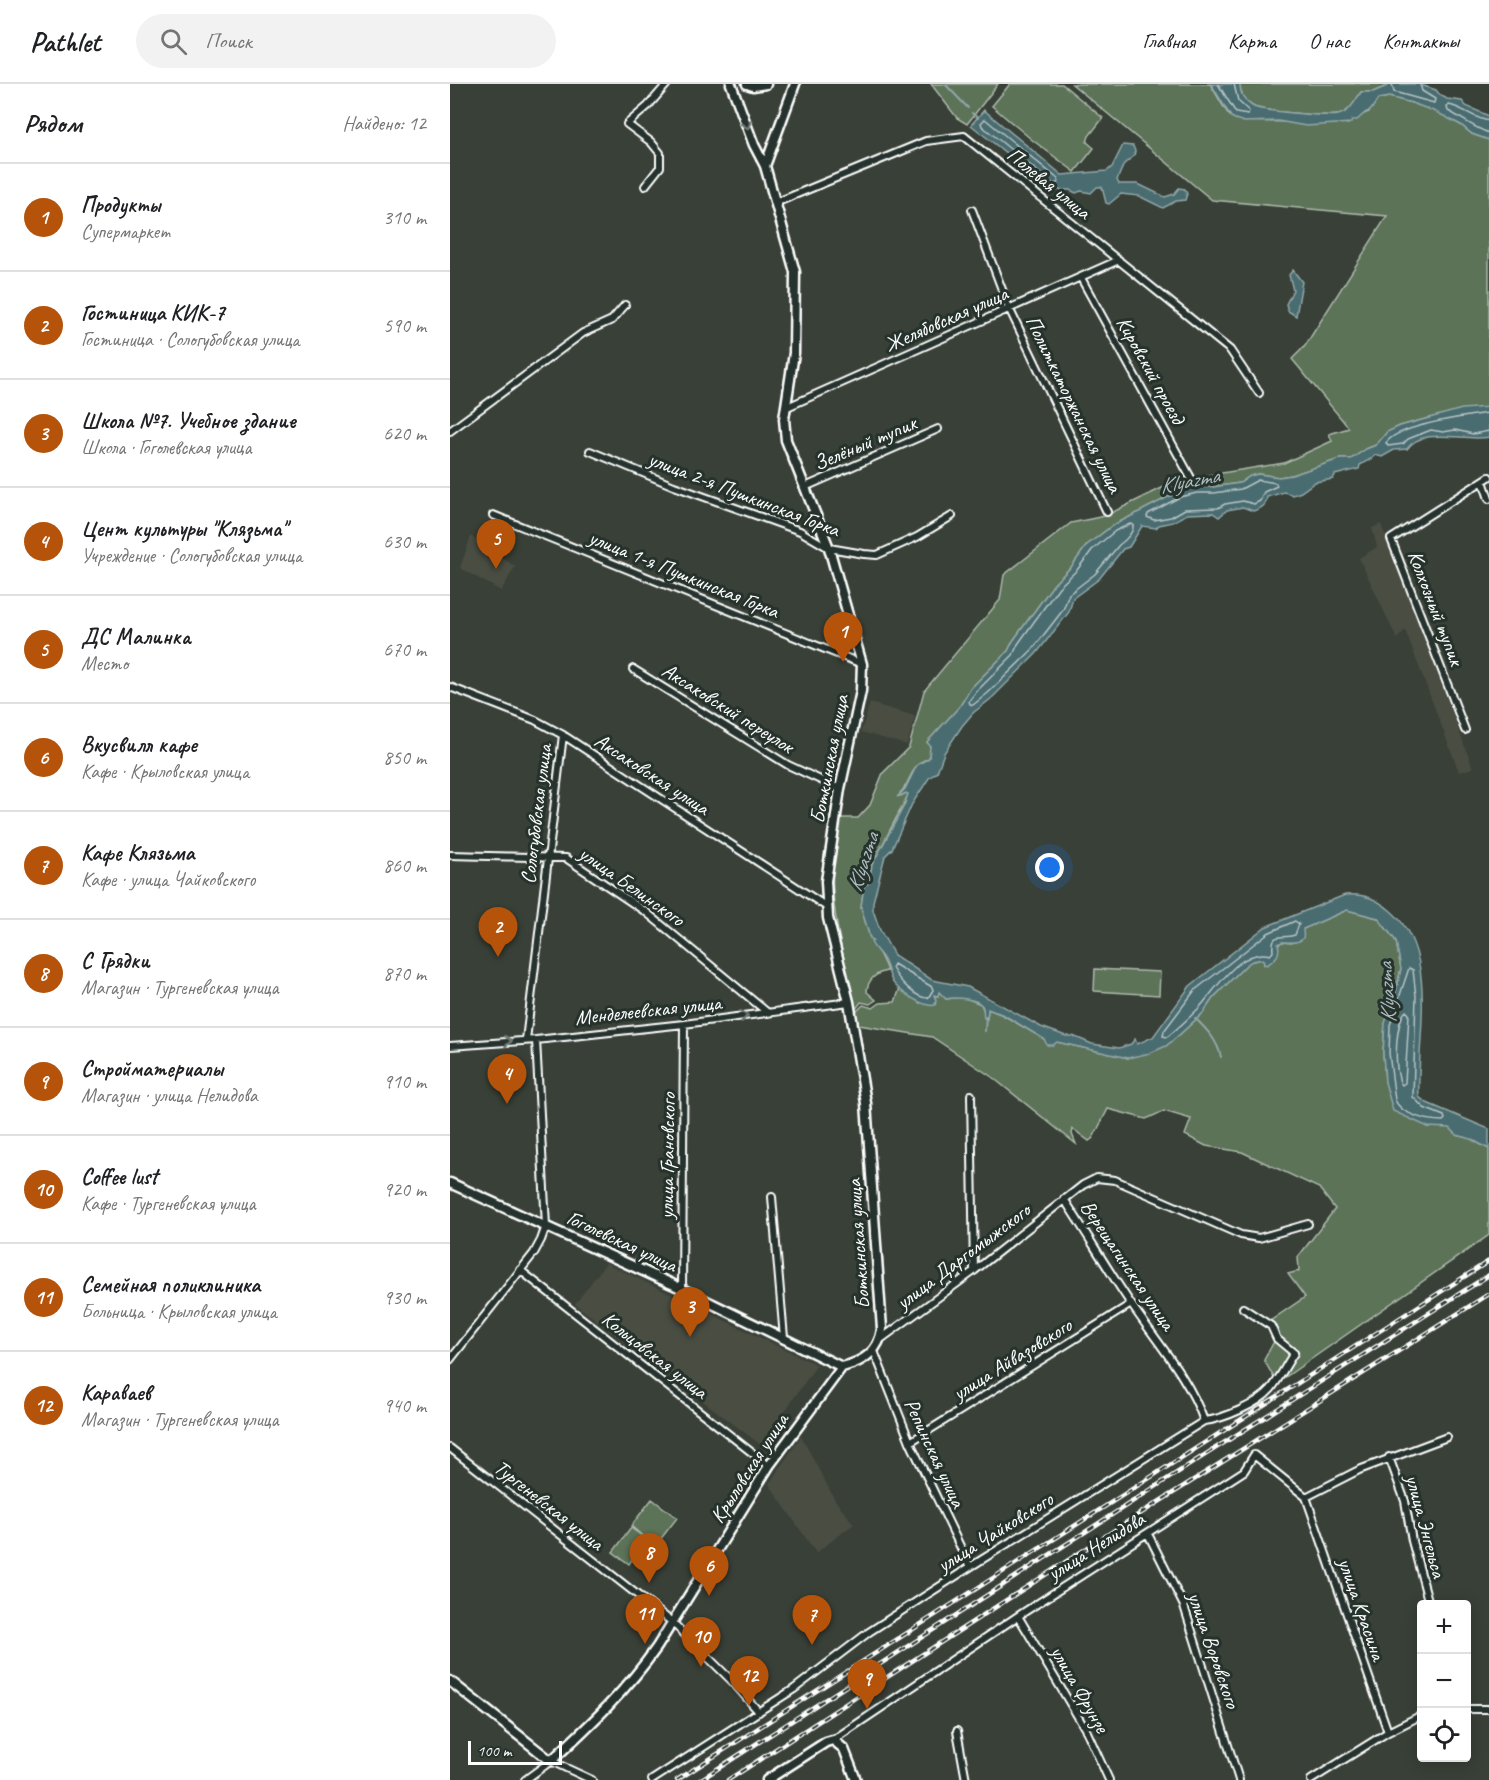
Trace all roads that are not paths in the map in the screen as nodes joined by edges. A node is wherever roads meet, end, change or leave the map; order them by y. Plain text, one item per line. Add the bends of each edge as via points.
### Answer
1 (667, 84) edge
2 (731, 84) edge
3 (747, 84) edge
4 (766, 84) edge
5 (795, 84) edge
6 (765, 166) junction
7 (645, 186) dead end
8 (775, 203) junction
9 (972, 210) dead end
10 (1119, 260) junction
11 (1081, 278) junction
12 (625, 305) dead end
13 (1010, 308) junction
14 (1258, 393) dead end
15 (785, 408) junction
16 (938, 429) dead end
17 (450, 431) edge
18 (590, 451) dead end
19 (1191, 478) dead end
20 (1486, 479) edge
21 (805, 487) junction
22 (1489, 499) edge
23 (1107, 512) dead end
24 (493, 515) dead end
25 (952, 516) dead end
26 (829, 548) junction
27 (862, 664) junction
28 (633, 669) dead end
29 (450, 687) edge
30 (1465, 730) dead end
31 (563, 735) junction
32 (840, 789) junction
33 (450, 855) edge
34 (549, 858) junction
35 (827, 907) junction
36 (849, 1002) junction
37 (768, 1013) junction
38 (684, 1024) junction
39 (526, 1040) junction
40 (536, 1040) junction
41 (450, 1046) edge
42 (971, 1095) dead end
43 (450, 1183) edge
44 (772, 1197) dead end
45 (1065, 1199) junction
46 (1308, 1224) dead end
47 (546, 1226) junction
48 (520, 1270) junction
49 (974, 1271) junction
50 (682, 1289) junction
51 (1131, 1304) junction
52 (1243, 1308) dead end
53 (784, 1338) junction
54 (881, 1339) junction
55 (874, 1351) junction
56 (450, 1360) edge
57 (842, 1367) junction
58 (1204, 1421) junction
59 (1447, 1437) dead end
60 (910, 1442) junction
61 (450, 1448) edge
62 (1389, 1457) junction
63 (770, 1467) junction
64 (1306, 1497) junction
65 (1148, 1534) junction
66 (970, 1567) junction
67 (1428, 1600) edge
68 (1018, 1616) junction
69 (672, 1622) junction
70 (450, 1681) edge
71 (1471, 1709) edge
72 (1489, 1709) edge
73 (759, 1712) junction
74 (1417, 1718) edge
75 (957, 1731) dead end
76 (1388, 1732) junction
77 (834, 1740) junction
78 (551, 1761) junction
79 (525, 1780) edge
80 (592, 1780) edge
81 (652, 1780) edge
82 (767, 1780) edge
83 (856, 1780) edge
84 (966, 1780) edge
85 (1109, 1780) edge
86 (1239, 1780) edge
87 (1311, 1780) edge

1 - 7 street via 627,124 660,153 660,167
2 -> 6 street, Боткинская улица
3 - 4 street
5 - 6 street
6 - 8 street, Боткинская улица
8 - 10 street, Полевая улица via 926,141 964,136
8 - 15 street, Боткинская улица via 795,272 794,353
9 - 13 street, Политкаторжанская улица
10 - 11 street, Желябовская улица
10 - 14 street, Полевая улица via 1230,350
11 - 13 street, Желябовская улица
11 - 19 street, Кировский проезд
12 - 17 street via 612,320 583,333
13 - 15 street, Желябовская улица
13 - 23 street, Политкаторжанская улица
15 - 21 street, Боткинская улица via 786,440
16 - 21 street, Зелёный тупик
18 - 26 street, улица 2-я Пушкинская Горка via 800,531
20 - 22 street
20 - 30 street, Колхозный тупик via 1392,539
21 - 26 street, Боткинская улица
24 - 27 street, улица 1-я Пушкинская Горка
25 - 26 street, улица 2-я Пушкинская Горка via 877,555
26 - 27 street, Боткинская улица
27 - 32 street, Боткинская улица via 861,691
28 - 32 street, Аксаковский переулок via 788,765
29 - 31 street, Аксаковская улица
31 - 34 street, Сологубовская улица
31 - 35 street, Аксаковская улица
32 - 35 street, Боткинская улица via 826,881
33 - 34 street, улица Белинского
34 - 37 street, улица Белинского via 566,858 646,912
34 - 39 street, Сологубовская улица
35 - 36 street, Боткинская улица
36 - 37 street, Менделеевская улица
36 - 54 street, Боткинская улица via 869,1128
38 -> 37 street, Менделеевская улица
38 - 40 street, Менделеевская улица
38 - 50 street, улица Грановского
39 - 40 street, Менделеевская улица
41 -> 39 street, Менделеевская улица
40 - 47 street
42 - 49 street
43 - 47 street, Гоголевская улица
44 - 53 street
45 - 46 street, Верещагинская улица via 1097,1178 1115,1180 1241,1234 1259,1238
45 - 49 street, улица Даргомыжского
45 - 51 street, Верещагинская улица
47 - 48 street via 538,1246
47 - 50 street, Гоголевская улица
48 - 56 street
48 - 63 street, Кольцовская улица
49 - 54 street, улица Даргомыжского
50 - 53 street, Гоголевская улица
51 - 58 street, Верещагинская улица via 1165,1350
51 - 60 street, улица Айвазовского
52 - 58 street, улица Чайковского via 1271,1326 1277,1339 1294,1353 1261,1398 1218,1420
53 - 57 street, Гоголевская улица
54 - 55 street, Боткинская улица
55 - 57 street
55 - 60 street, Репинская улица
57 - 63 street, Крыловская улица
58 - 66 street, улица Чайковского
59 - 62 street
60 - 66 street, Репинская улица
61 - 69 street, Тургеневская улица
62 - 64 street
62 - 67 street, улица Энгельса via 1405,1501
63 - 69 street, Крыловская улица
64 - 65 street, улица Нелидова via 1254,1455 1244,1471
64 - 76 street, улица Красина
65 - 68 street, улица Нелидова
65 - 86 street, улица Воровского via 1184,1606
66 - 73 street, улица Чайковского via 869,1632
68 - 77 street, улица Нелидова
68 - 85 street, улица Фрунзе via 1087,1732
69 - 73 street, Тургеневская улица
69 - 78 street, Крыловская улица via 637,1675
70 - 78 street
71 - 72 street
73 - 81 street, улица Чайковского
74 - 76 street
75 - 84 street
76 - 87 street
77 - 82 street, улица Нелидова
77 - 83 street via 844,1749
78 - 79 street, Крыловская улица
78 - 80 street

